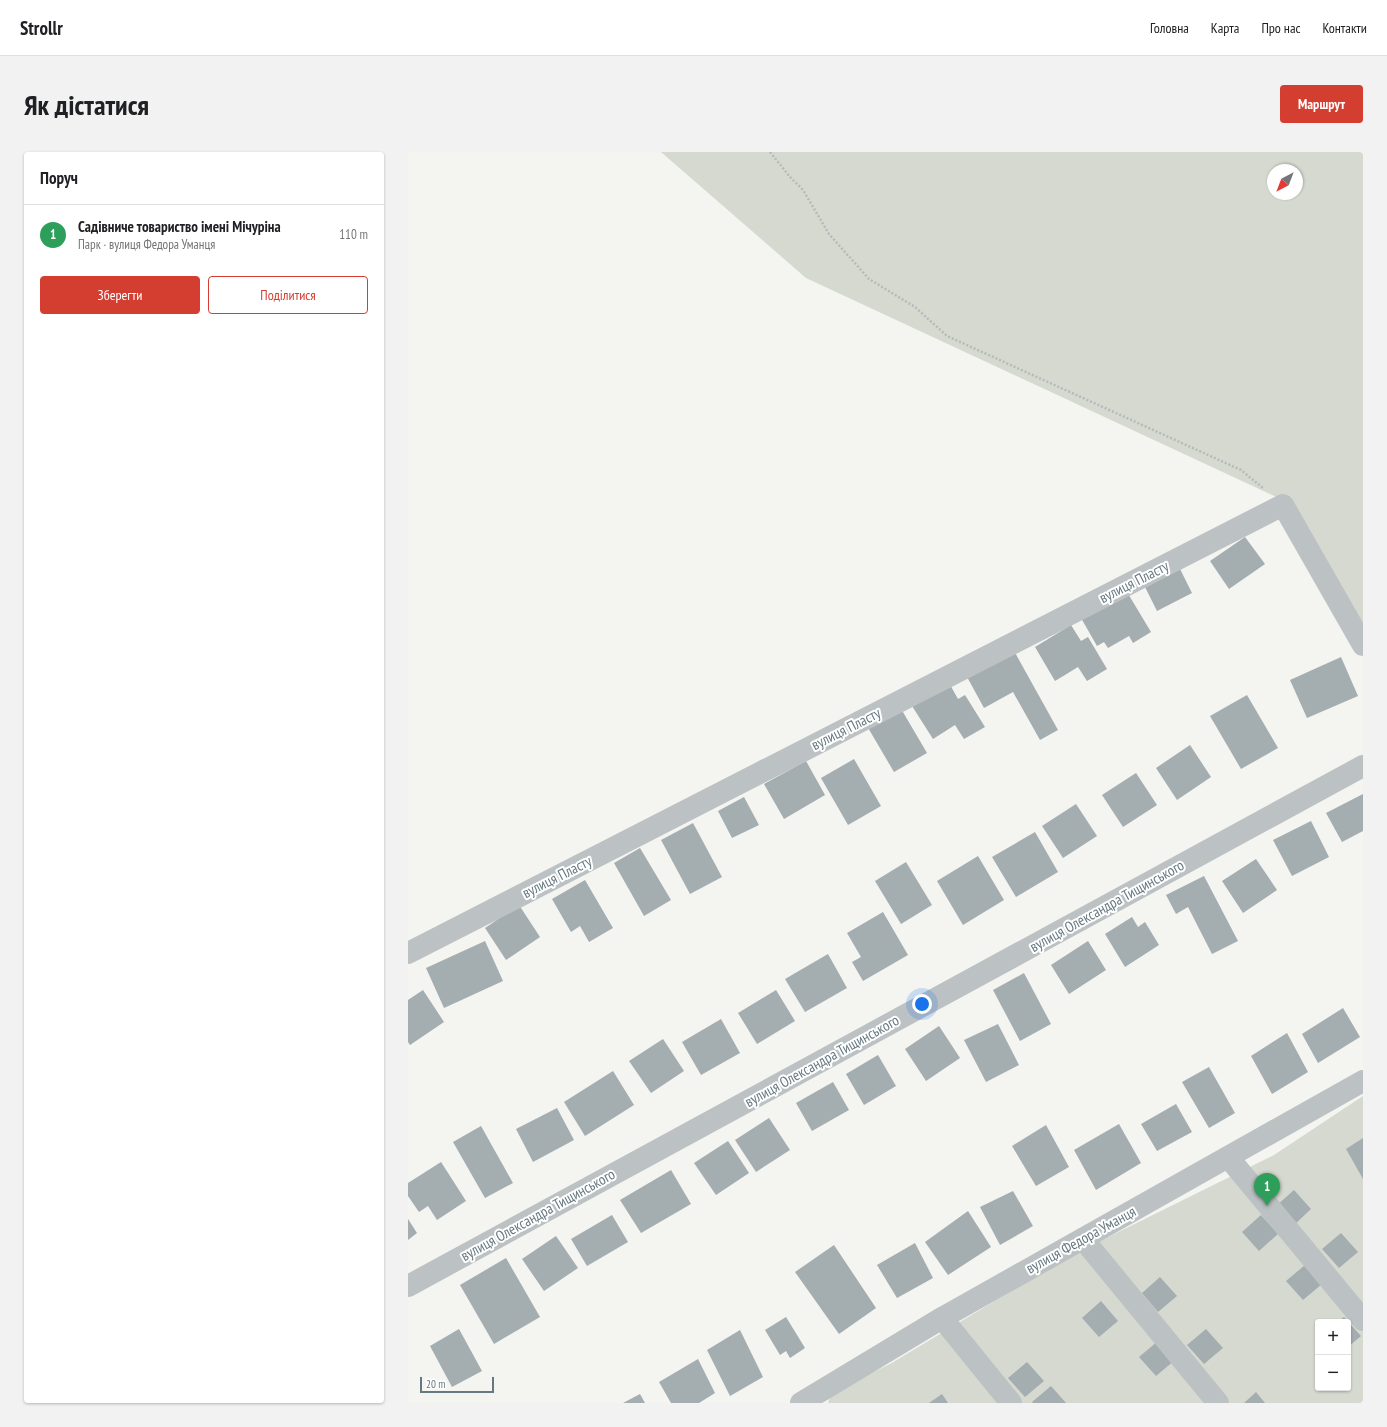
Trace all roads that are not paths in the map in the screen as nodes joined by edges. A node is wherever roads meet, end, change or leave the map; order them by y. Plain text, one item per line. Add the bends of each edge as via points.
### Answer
1 (1363, 645) edge
2 (1363, 766) edge
3 (408, 953) edge
4 (1363, 1082) edge
5 (1228, 1158) junction
6 (1083, 1239) junction
7 (408, 1286) edge
8 (942, 1318) junction
9 (1363, 1320) edge
10 (813, 1400) edge
11 (1012, 1403) edge
12 (1218, 1403) edge

1 - 3 street, вулиця Пласту via 1283,505
2 - 7 street, вулиця Олександра Тищинського
4 - 5 street, вулиця Федора Уманця
5 - 6 street, вулиця Федора Уманця
5 - 9 street
6 - 8 street, вулиця Федора Уманця
6 - 12 street
8 - 10 street, вулиця Федора Уманця
8 - 11 street

